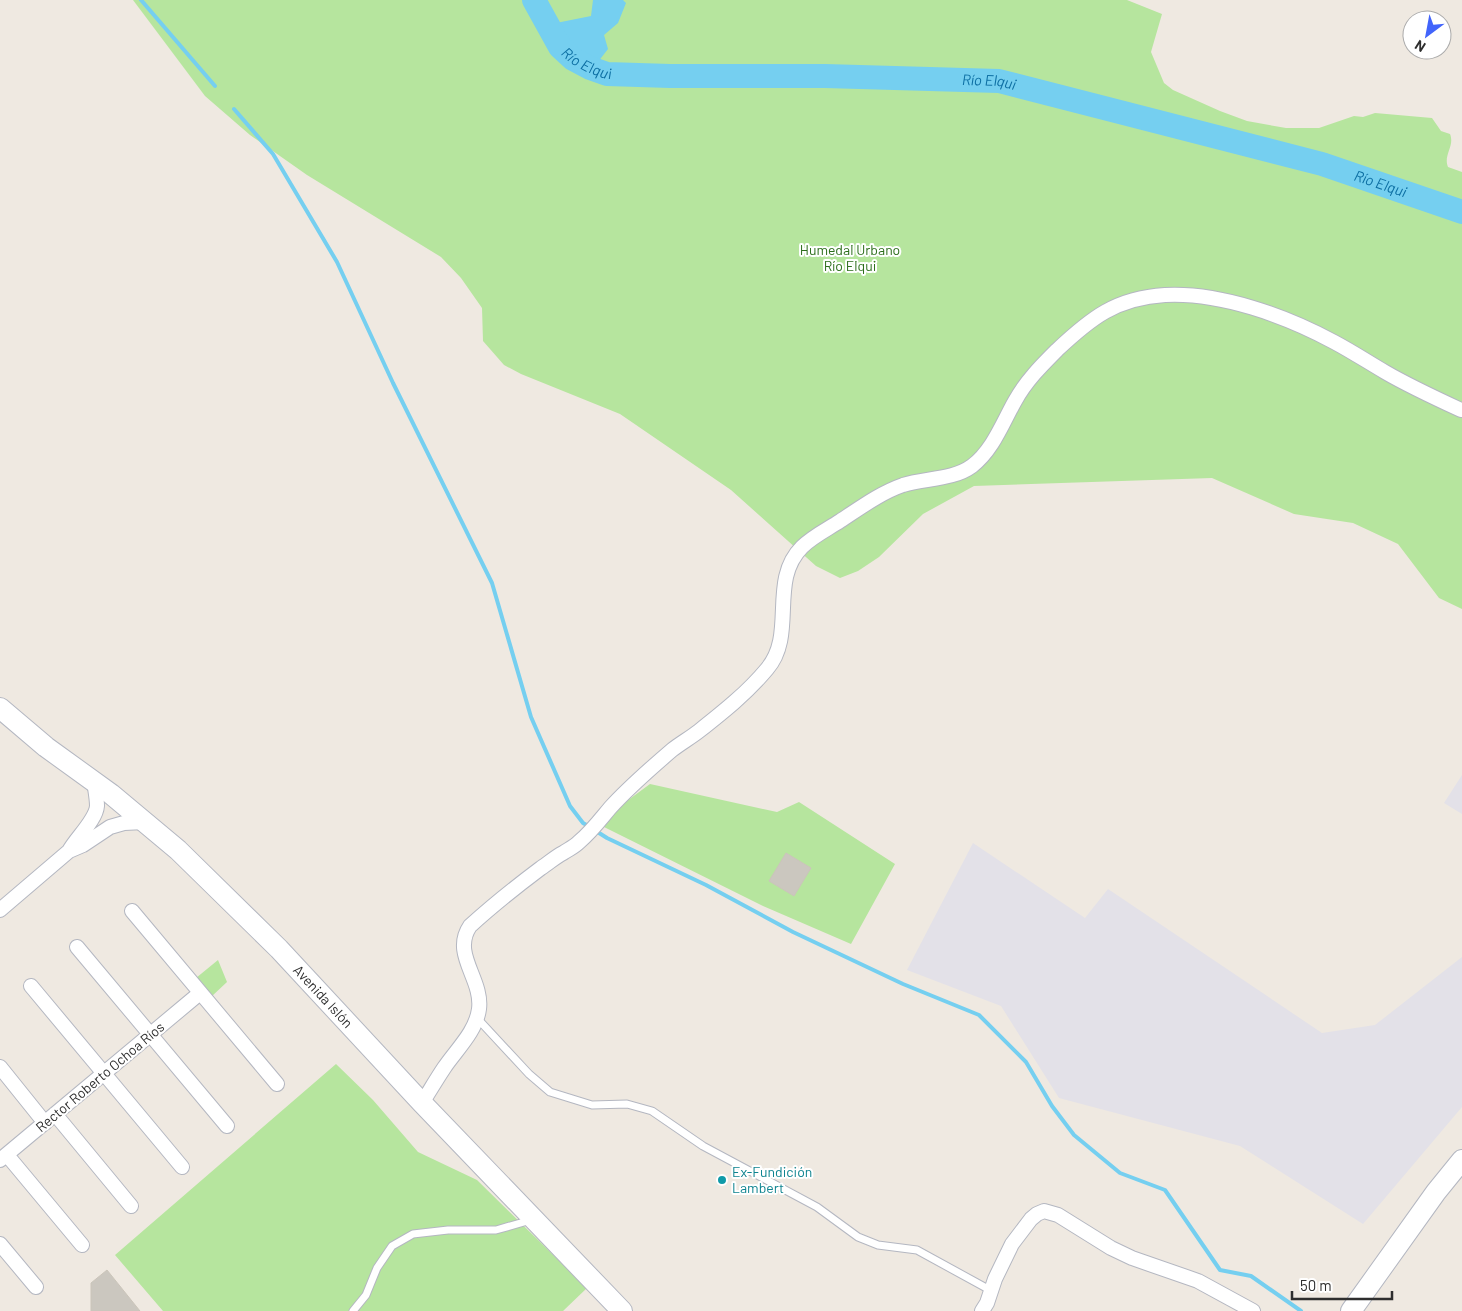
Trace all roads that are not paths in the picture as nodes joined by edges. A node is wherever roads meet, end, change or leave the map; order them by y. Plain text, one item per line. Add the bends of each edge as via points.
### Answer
1 (1461, 410) edge
2 (0, 708) edge
3 (94, 781) junction
4 (145, 822) junction
5 (69, 851) junction
6 (0, 910) edge
7 (132, 912) dead end
8 (78, 946) dead end
9 (31, 986) dead end
10 (200, 994) junction
11 (477, 1018) junction
12 (151, 1035) junction
13 (104, 1074) junction
14 (3, 1076) edge
15 (277, 1084) dead end
16 (422, 1103) junction
17 (50, 1119) junction
18 (227, 1126) dead end
19 (3, 1157) edge
20 (1462, 1160) edge
21 (182, 1167) dead end
22 (131, 1206) dead end
23 (534, 1220) junction
24 (0, 1244) edge
25 (82, 1245) dead end
26 (36, 1287) dead end
27 (990, 1290) junction
28 (353, 1311) edge
29 (622, 1311) edge
30 (982, 1311) edge
31 (1253, 1311) edge
32 (1351, 1311) edge

1 - 11 street via 1313,332 1260,311 1214,299 1182,295 1137,299 1089,321 1035,372 996,437 972,466 883,494 799,550 786,574 781,640 772,664 739,698 644,775 575,846 505,896 470,926 463,949 480,1000
2 - 3 main road, Avenida Islón via 46,747
3 - 4 main road, Avenida Islón
3 - 5 street via 95,814
4 - 5 street via 110,827
4 - 16 main road, Avenida Islón via 178,850 279,950
5 - 6 street
7 - 10 street
8 - 12 street
9 - 13 street
10 - 12 street, Rector Roberto Ochoa Ríos
10 - 15 street
11 - 16 street
11 - 27 lane via 550,1092 592,1105 627,1104 652,1111 703,1146 818,1207 858,1237 878,1245 917,1250
12 - 13 street, Rector Roberto Ochoa Ríos
12 - 18 street
13 - 17 street, Rector Roberto Ochoa Ríos
13 - 21 street
14 - 17 street
16 - 23 main road, Avenida Islón
17 - 19 street, Rector Roberto Ochoa Ríos
17 - 22 street
19 - 25 street
20 - 32 main road
23 - 28 lane via 496,1230 413,1234 392,1246 377,1268 366,1295
23 - 29 main road, Avenida Islón
24 - 26 street
27 - 30 street
27 - 31 street via 1012,1244 1031,1219 1037,1214 1050,1212 1111,1248 1198,1281

